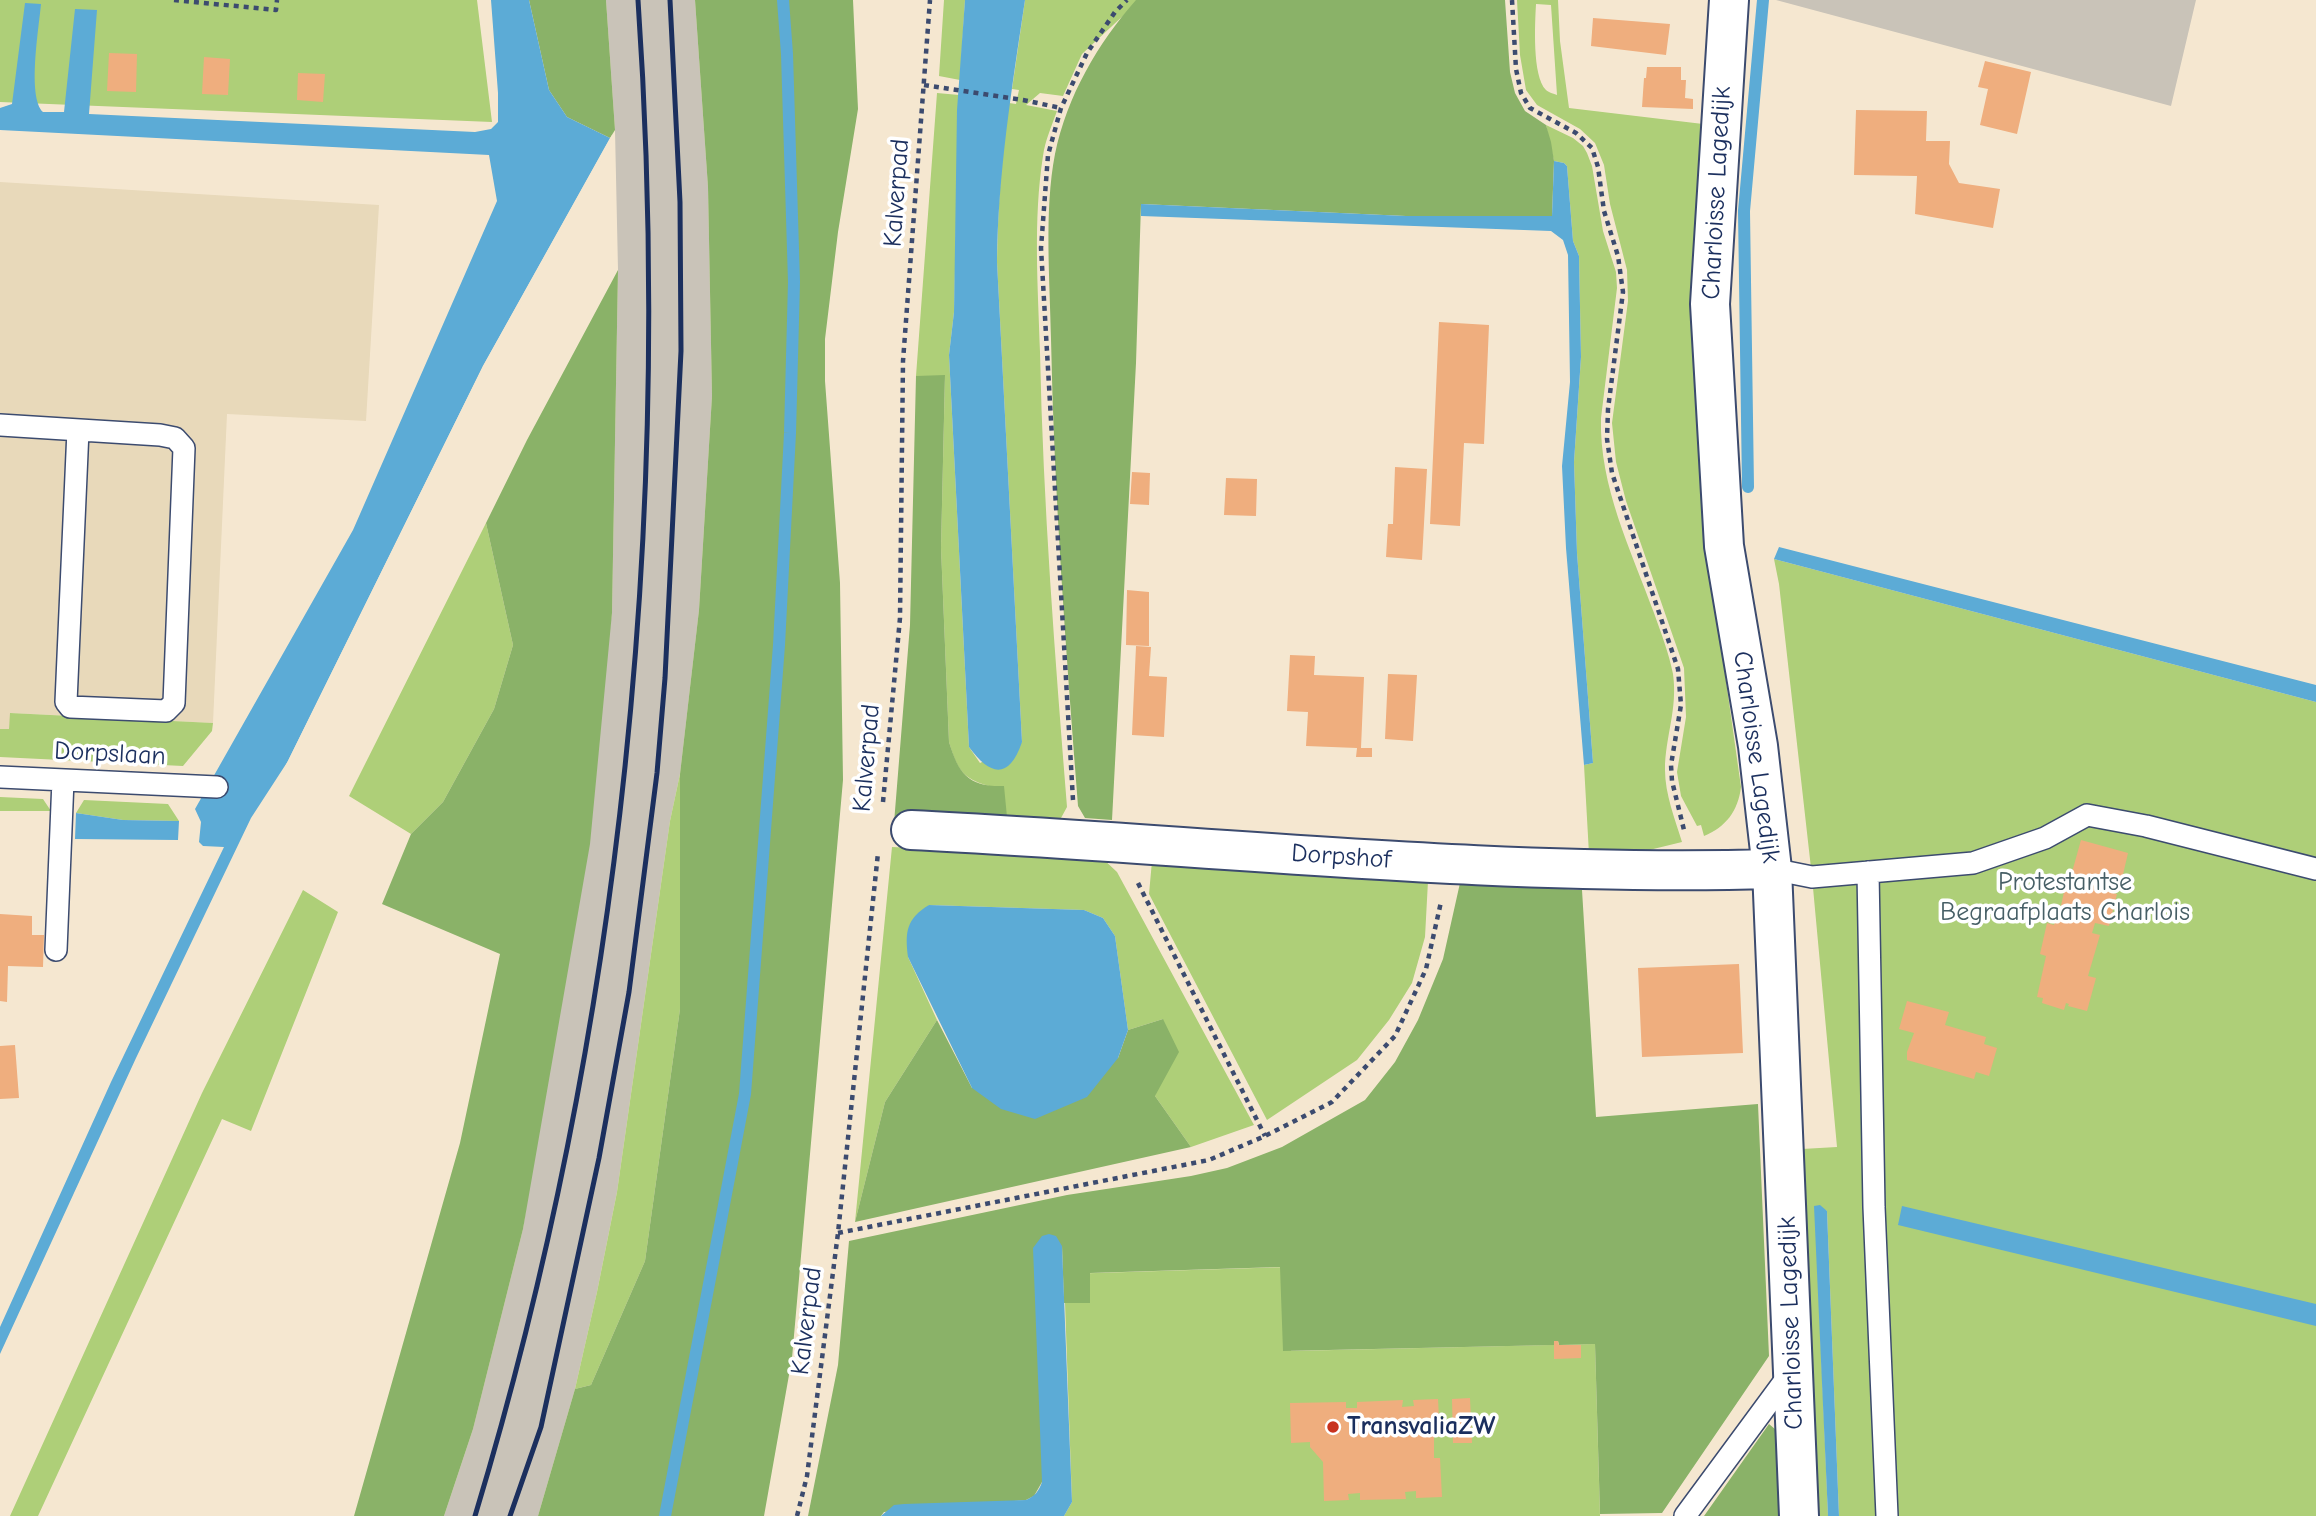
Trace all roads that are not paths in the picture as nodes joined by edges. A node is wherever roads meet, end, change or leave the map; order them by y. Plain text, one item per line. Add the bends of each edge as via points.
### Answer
1 (1729, 0) edge
2 (0, 425) edge
3 (78, 430) junction
4 (0, 777) edge
5 (63, 780) junction
6 (217, 787) dead end
7 (891, 828) road end
8 (1772, 869) junction
9 (2316, 869) edge
10 (1868, 872) junction
11 (56, 950) dead end
12 (1793, 1370) junction
13 (1685, 1516) edge
14 (1799, 1516) edge
15 (1887, 1516) edge

1 - 8 street, Charloisse Lagedijk via 1710,304 1724,546 1758,746
2 - 3 lane
3 - 3 lane via 66,702 70,708 166,711 174,703 184,448 175,439 160,435
4 - 5 lane, Dorpslaan
5 - 6 lane, Dorpslaan
5 - 11 lane
7 - 8 street, Dorpshof via 1450,864
8 - 10 lane via 1812,877
8 - 12 street, Charloisse Lagedijk
9 - 10 lane via 2087,815 2045,838 1973,863
10 - 15 lane via 1874,1207
12 - 13 lane
12 - 14 street, Charloisse Lagedijk

